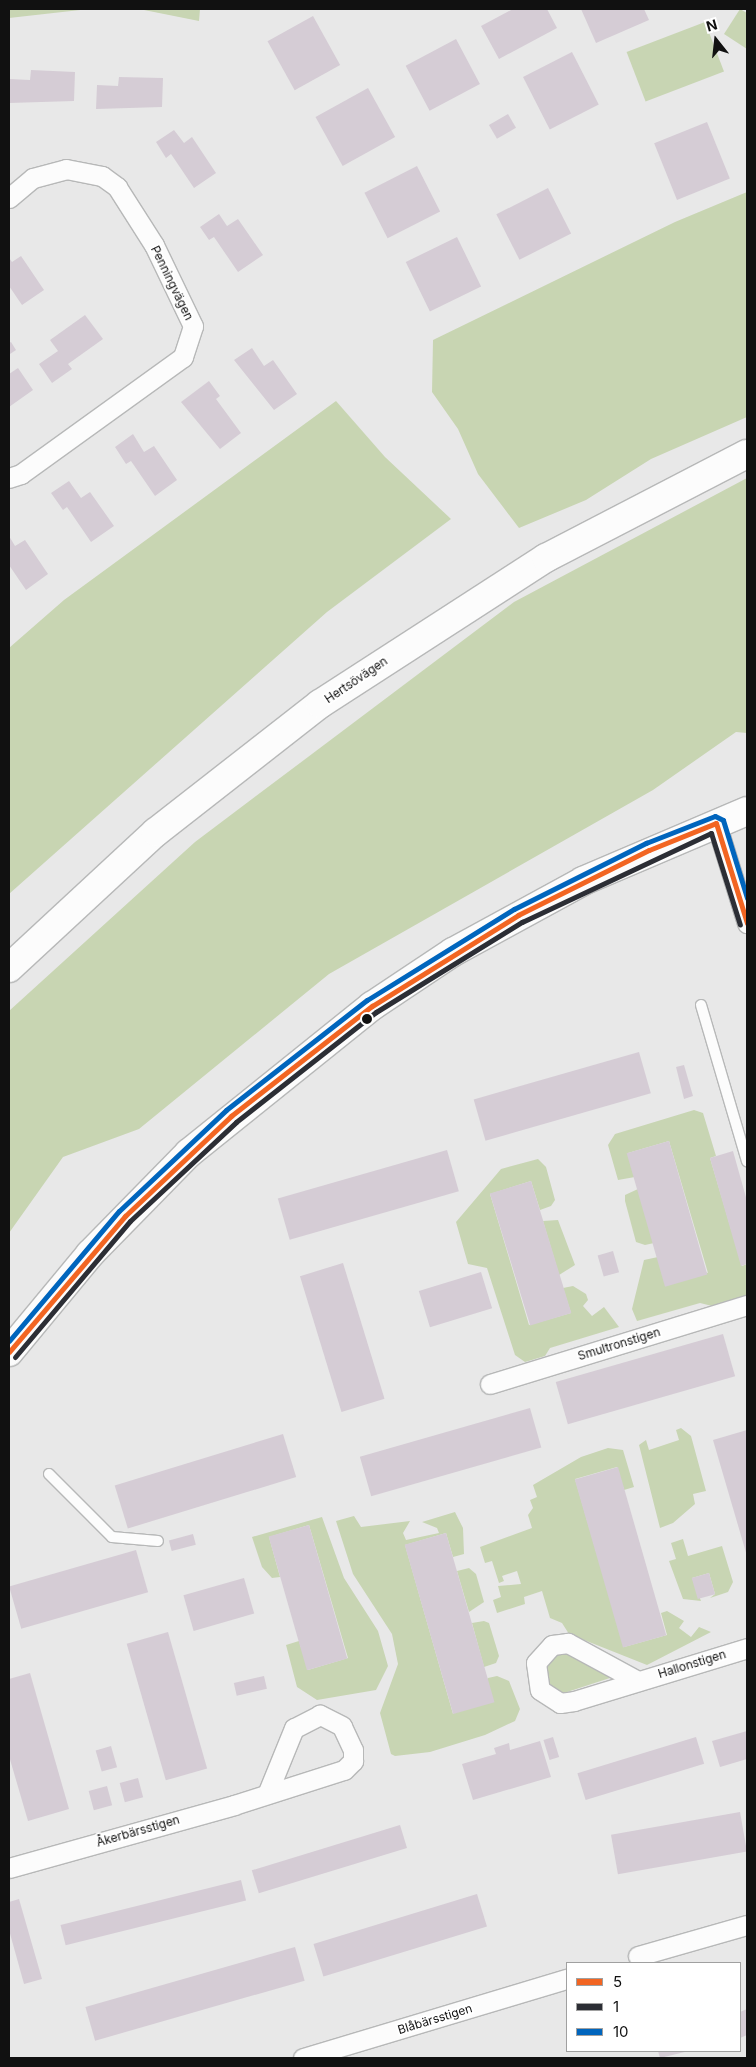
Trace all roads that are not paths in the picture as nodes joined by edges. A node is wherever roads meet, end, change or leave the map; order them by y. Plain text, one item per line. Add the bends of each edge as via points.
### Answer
1 (9, 198) edge
2 (747, 454) edge
3 (9, 478) edge
4 (747, 811) edge
5 (716, 823) junction
6 (747, 923) edge
7 (9, 968) edge
8 (701, 1004) dead end
9 (747, 1161) edge
10 (747, 1305) edge
11 (9, 1352) edge
12 (490, 1384) dead end
13 (49, 1474) dead end
14 (158, 1541) dead end
15 (747, 1648) edge
16 (638, 1681) junction
17 (267, 1794) junction
18 (9, 1868) edge
19 (747, 1925) edge
20 (638, 1956) dead end
21 (566, 1979) edge
22 (303, 2058) edge

1 - 3 street, Penningvägen via 48,173 66,169 102,176 129,201 193,326 182,357 21,474
2 - 7 street, Hertsövägen via 546,558 320,704 156,832
4 - 5 street
5 - 6 street
5 - 11 street via 633,858 518,915 453,952 334,1034 189,1153 90,1254
8 - 9 lane
10 - 12 street, Smultronstigen
13 - 14 lane via 112,1537
15 - 16 street, Hallonstigen
16 - 16 street, Hallonstigen via 560,1703 540,1690 536,1663 552,1645 568,1643
17 - 17 street, Åkerbärsstigen via 294,1728 320,1715 342,1726 353,1750 350,1766
17 - 18 street, Åkerbärsstigen
19 - 20 street
21 - 22 street, Blåbärsstigen

